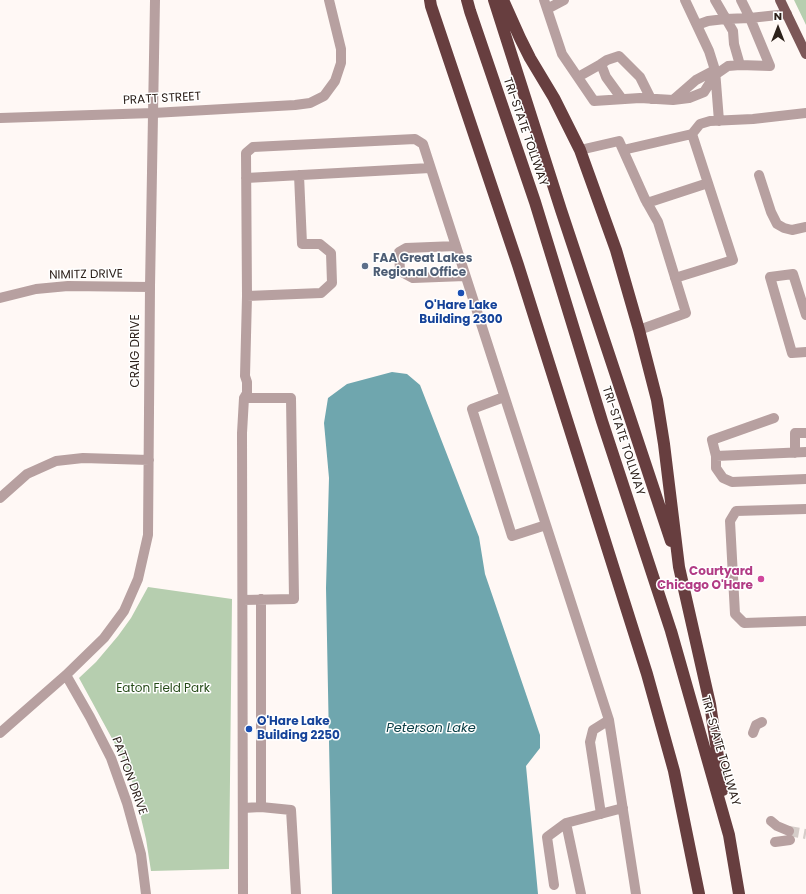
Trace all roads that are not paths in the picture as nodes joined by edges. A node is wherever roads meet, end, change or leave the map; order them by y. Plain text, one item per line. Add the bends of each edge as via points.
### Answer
1 (155, 0) edge
2 (329, 0) edge
3 (467, 0) edge
4 (494, 0) edge
5 (503, 0) edge
6 (564, 0) edge
7 (685, 0) edge
8 (715, 0) edge
9 (741, 0) edge
10 (780, 0) edge
11 (429, 2) edge
12 (546, 4) edge
13 (787, 14) junction
14 (750, 18) junction
15 (725, 19) junction
16 (697, 25) junction
17 (806, 54) edge
18 (601, 64) junction
19 (740, 65) junction
20 (715, 72) junction
21 (578, 77) junction
22 (622, 99) junction
23 (651, 99) junction
24 (673, 100) junction
25 (153, 113) junction
26 (806, 113) edge
27 (0, 118) edge
28 (719, 120) junction
29 (692, 134) junction
30 (580, 150) junction
31 (623, 150) junction
32 (430, 168) junction
33 (299, 175) junction
34 (759, 175) dead end
35 (246, 178) junction
36 (708, 184) junction
37 (647, 203) junction
38 (806, 227) edge
39 (456, 246) junction
40 (465, 276) junction
41 (675, 278) junction
42 (150, 287) junction
43 (247, 296) junction
44 (0, 298) edge
45 (806, 315) edge
46 (639, 330) junction
47 (806, 352) edge
48 (244, 398) junction
49 (504, 398) junction
50 (774, 418) dead end
51 (806, 433) edge
52 (806, 452) edge
53 (795, 453) junction
54 (716, 456) junction
55 (149, 460) junction
56 (806, 479) edge
57 (0, 498) edge
58 (806, 509) edge
59 (546, 525) junction
60 (679, 567) junction
61 (261, 599) junction
62 (243, 600) junction
63 (806, 621) edge
64 (66, 675) junction
65 (243, 679) junction
66 (261, 679) junction
67 (609, 720) junction
68 (762, 722) dead end
69 (0, 733) edge
70 (753, 733) dead end
71 (261, 807) junction
72 (243, 808) junction
73 (623, 808) junction
74 (601, 814) junction
75 (771, 821) dead end
76 (566, 823) junction
77 (729, 834) junction
78 (776, 842) dead end
79 (554, 885) dead end
80 (146, 894) edge
81 (243, 894) edge
82 (296, 894) edge
83 (581, 894) edge
84 (636, 894) edge
85 (699, 894) edge
86 (739, 894) edge

1 - 25 street, CRAIG DRIVE
2 - 25 street, PRATT STREET via 341,63 335,81 324,96 310,103 295,105
3 - 77 highway, TRI-STATE TOLLWAY via 535,202 602,421 671,631
4 - 60 highway
5 - 30 highway via 530,58
6 - 12 street
7 - 16 street
8 - 15 street
9 - 14 street
10 - 13 main road
11 - 85 highway via 518,266 647,674 674,771
12 - 21 street via 562,54
13 - 14 street
13 - 17 main road
14 - 15 street
14 - 19 street via 770,66
15 - 16 street
15 - 19 street via 733,31
16 - 20 street
18 - 21 street
18 - 22 street via 606,77
18 - 23 street via 619,56 640,77
19 - 20 street via 728,66
20 - 24 street via 696,80
20 - 24 street via 704,92 689,98
20 - 28 street
21 - 22 street via 594,101
22 - 23 street
23 - 24 street
25 - 27 street, PRATT STREET
25 - 42 street, CRAIG DRIVE
26 - 28 street
28 - 29 street via 700,124
29 - 31 street
29 - 36 street
30 - 31 street via 619,141
30 - 46 highway via 616,250
31 - 37 street
32 - 33 street
32 - 35 street via 423,144 415,140 253,147 246,153
32 - 39 street
33 - 35 street
33 - 43 street via 302,244 320,244 331,253 332,283 321,293
34 - 38 street via 777,224 792,230
35 - 43 street
36 - 37 street
36 - 41 street via 733,260
37 - 41 street via 658,222
39 - 40 street
39 - 40 street via 406,248 399,252 400,271 413,278
40 - 49 street
41 - 46 street via 686,313
42 - 44 street, NIMITZ DRIVE via 68,286 36,289
42 - 55 street, CRAIG DRIVE
43 - 48 street via 246,376 241,381 241,393
45 - 47 street via 793,274 770,277 792,353
46 - 60 highway via 657,400
48 - 61 street via 291,398 294,599
48 - 62 street
49 - 59 street
49 - 59 street via 472,409 512,536
50 - 54 street via 712,440
51 - 53 street via 795,433
52 - 53 street
53 - 54 street
54 - 56 street via 716,468 723,478 732,482
55 - 57 street via 83,458 56,461 27,474
55 - 64 street, CRAIG DRIVE via 148,535 138,579 124,611 104,638
58 - 63 street via 736,511 730,521 734,614 744,623
59 - 67 street
60 - 77 highway via 710,704
61 - 62 street
61 - 66 street
62 - 65 street
64 - 69 street, CRAIG DRIVE
64 - 80 street, PATTON DRIVE via 111,758 141,854
65 - 66 street
65 - 72 street
66 - 71 street
67 - 73 street
67 - 74 street via 593,730 590,742
68 - 70 street via 756,725
71 - 72 street
71 - 82 street via 291,810
72 - 81 street
73 - 74 street
73 - 84 street
74 - 76 street
75 - 78 street via 790,835
76 - 79 street via 547,837
76 - 83 street
77 - 86 highway, TRI-STATE TOLLWAY

